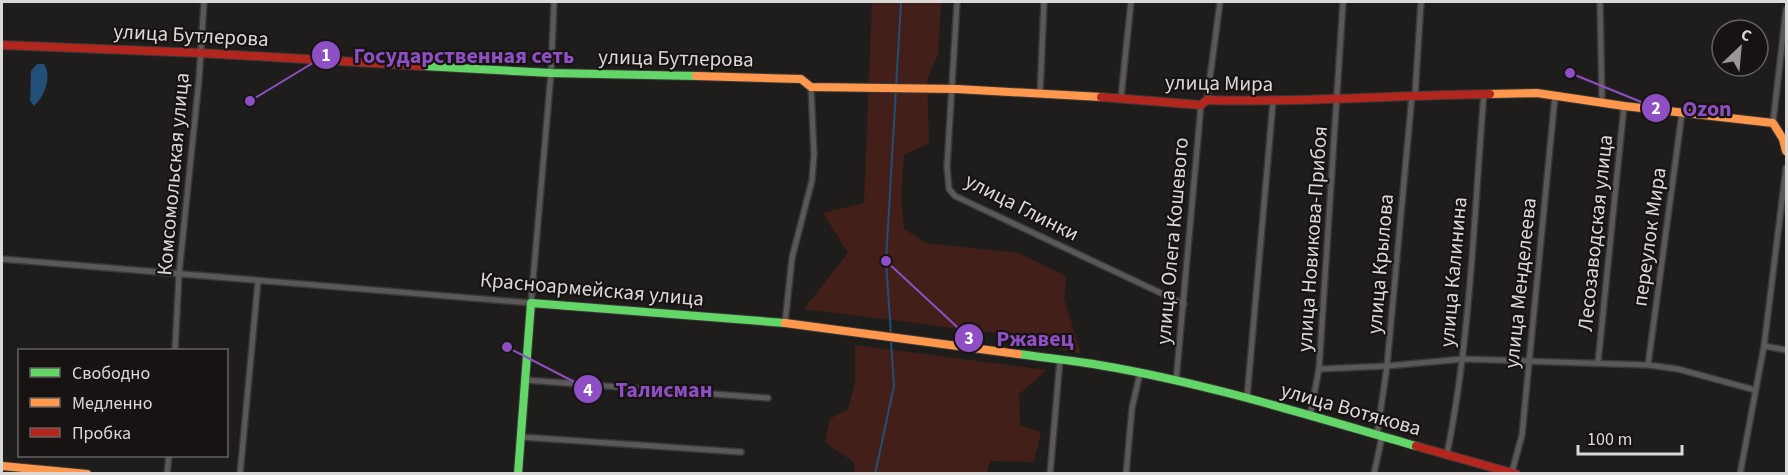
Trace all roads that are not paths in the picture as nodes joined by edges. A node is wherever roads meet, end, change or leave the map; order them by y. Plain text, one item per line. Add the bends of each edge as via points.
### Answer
1 (204, 2) edge
2 (554, 2) edge
3 (957, 2) edge
4 (1044, 2) edge
5 (1131, 2) edge
6 (1220, 2) edge
7 (1343, 2) edge
8 (1420, 2) edge
9 (1600, 2) edge
10 (1786, 10) edge
11 (2, 45) edge
12 (201, 53) junction
13 (551, 72) junction
14 (811, 87) junction
15 (951, 89) junction
16 (1484, 93) junction
17 (1040, 94) junction
18 (1413, 95) junction
19 (1555, 96) junction
20 (1121, 97) junction
21 (1338, 99) junction
22 (1204, 102) junction
23 (1273, 102) junction
24 (1602, 103) junction
25 (1624, 106) junction
26 (1682, 113) junction
27 (1773, 123) junction
28 (1786, 151) edge
29 (1786, 168) edge
30 (2, 259) edge
31 (179, 274) junction
32 (258, 281) junction
33 (531, 303) junction
34 (1184, 304) junction
35 (784, 323) junction
36 (1764, 346) junction
37 (175, 349) edge
38 (1786, 350) edge
39 (1060, 359) junction
40 (1463, 359) junction
41 (1529, 362) junction
42 (1598, 363) junction
43 (1648, 365) junction
44 (1387, 366) junction
45 (1319, 369) junction
46 (1140, 373) junction
47 (525, 380) junction
48 (1176, 381) junction
49 (1755, 390) junction
50 (768, 398) dead end
51 (1247, 398) junction
52 (1310, 416) junction
53 (1379, 436) junction
54 (521, 437) junction
55 (741, 452) dead end
56 (1447, 454) junction
57 (168, 457) edge
58 (2, 466) edge
59 (1514, 473) edge
60 (87, 474) edge
61 (167, 474) edge
62 (240, 474) edge
63 (518, 474) edge
64 (1050, 474) edge
65 (1126, 474) edge
66 (1374, 474) edge
67 (1740, 474) edge

1 - 12 street, Комсомольская улица
2 - 13 street
3 - 15 street, улица Глинки
4 - 17 street
5 - 20 street
6 - 22 street, улица Олега Кошевого
7 - 21 street, улица Новикова-Прибоя
8 - 18 street
9 - 24 street
10 - 27 street
11 - 12 street, улица Бутлерова
12 - 13 street, улица Бутлерова
12 - 31 street, Комсомольская улица
13 - 14 street, улица Бутлерова via 801,79
13 - 33 street
14 - 15 street, улица Бутлерова
14 - 35 street via 812,180 792,258
15 - 17 street, улица Мира
15 - 34 street, улица Глинки via 947,181 955,196
16 - 18 street, улица Мира
16 - 19 street, улица Мира
16 - 40 street, улица Калинина
17 - 20 street, улица Мира
18 - 21 street, улица Мира
18 - 44 street, улица Крылова
19 - 24 street, улица Мира
19 - 41 street, улица Менделеева
20 - 22 street, улица Мира
21 - 23 street, улица Мира
21 - 45 street, улица Новикова-Прибоя
22 - 23 street, улица Мира
22 - 34 street, улица Олега Кошевого
23 - 51 street
24 - 25 street, улица Мира
25 - 26 street, улица Мира
25 - 42 street, Лесозаводская улица
26 - 27 street, улица Мира
26 - 43 street, переулок Мира
27 - 28 street
29 - 36 street
30 - 31 street, Красноармейская улица
31 - 32 street, Красноармейская улица
31 - 37 street, Комсомольская улица
32 - 33 street, Красноармейская улица
32 - 62 street
33 - 35 street, Красноармейская улица
33 - 47 street
34 - 48 street, улица Олега Кошевого
35 - 39 street, Красноармейская улица
36 - 38 street
36 - 49 street
39 - 46 street, Красноармейская улица
39 - 64 street
40 - 41 street
40 - 44 street
40 - 56 street, улица Калинина
41 - 42 street
41 - 59 street, улица Менделеева
42 - 43 street
43 - 49 street
44 - 45 street
44 - 53 street, улица Крылова
45 - 52 street, улица Новикова-Прибоя
46 - 48 street, Красноармейская улица
46 - 65 street, улица Олега Кошевого via 1132,408
47 - 50 street
47 - 54 street
48 - 51 street, улица Вотякова
49 - 67 street
51 - 52 street, улица Вотякова
52 - 53 street, улица Вотякова
53 - 56 street, улица Вотякова
53 - 66 street, улица Крылова
54 - 55 street
54 - 63 street
56 - 59 street, улица Вотякова
57 - 61 street
58 - 60 street

